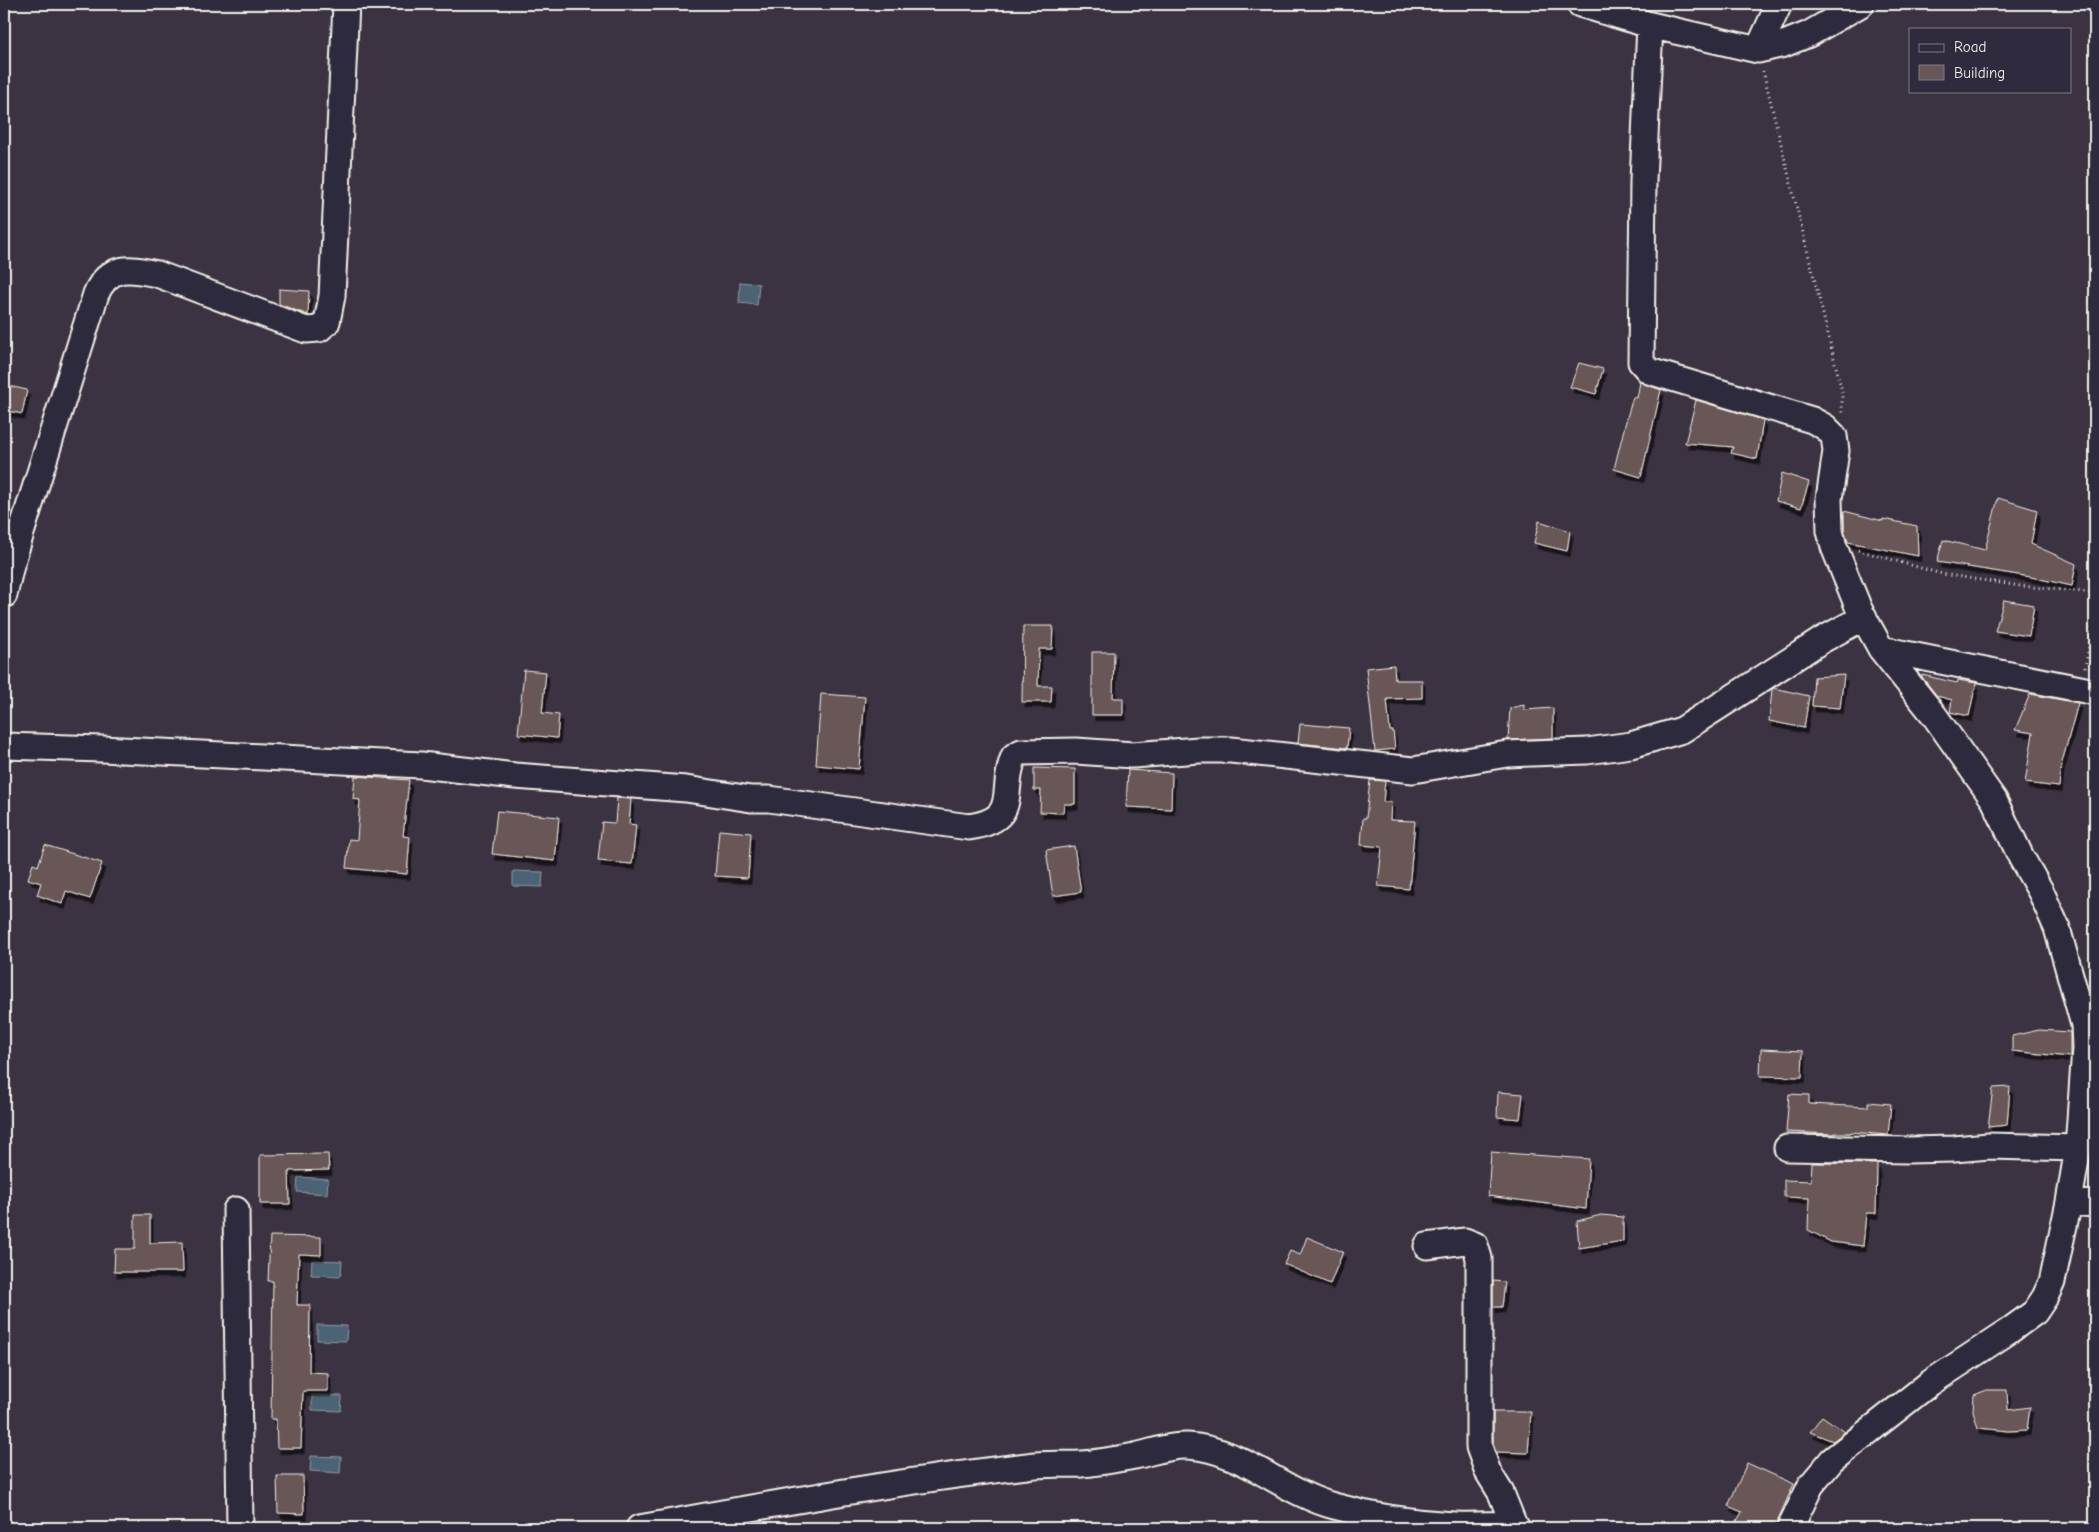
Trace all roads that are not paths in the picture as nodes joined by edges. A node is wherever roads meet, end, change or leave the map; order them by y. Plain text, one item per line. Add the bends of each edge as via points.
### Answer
1 (346, 4) edge
2 (1580, 4) edge
3 (1780, 4) edge
4 (1862, 4) edge
5 (1650, 25) junction
6 (1758, 50) junction
7 (4, 595) edge
8 (1864, 617) junction
9 (1881, 649) junction
10 (2088, 690) edge
11 (4, 746) edge
12 (1788, 1148) dead end
13 (2078, 1148) junction
14 (2069, 1202) junction
15 (2095, 1204) edge
16 (236, 1210) dead end
17 (1427, 1246) dead end
18 (240, 1528) edge
19 (639, 1528) edge
20 (1516, 1528) edge
21 (1790, 1528) edge

1 - 7 street via 332,286 327,322 319,329 306,330 141,270 127,269 107,276 96,294
2 - 5 street
3 - 6 street
4 - 6 street via 1809,34
5 - 6 street
5 - 8 street via 1643,181 1641,362 1649,370 1812,420 1834,436 1836,451 1828,517 1834,547
8 - 9 street
8 - 11 street via 1682,730 1632,745 1586,751 1507,754 1413,770 1231,750 1133,756 1022,752 1014,756 1010,764 1006,801 1000,816 986,824 969,827 686,789 421,765
9 - 10 street
9 - 13 street via 1934,715 1994,800 2057,928 2084,1025
12 - 13 street
13 - 14 street
14 - 15 street
14 - 21 street via 2052,1282 2035,1312 1930,1383 1832,1460 1811,1485
16 - 18 street
17 - 20 street via 1465,1241 1475,1245 1479,1258 1479,1447
19 - 20 street via 828,1495 1030,1465 1083,1464 1188,1446 1237,1458 1298,1493 1330,1506 1404,1521 1458,1525 1492,1523

